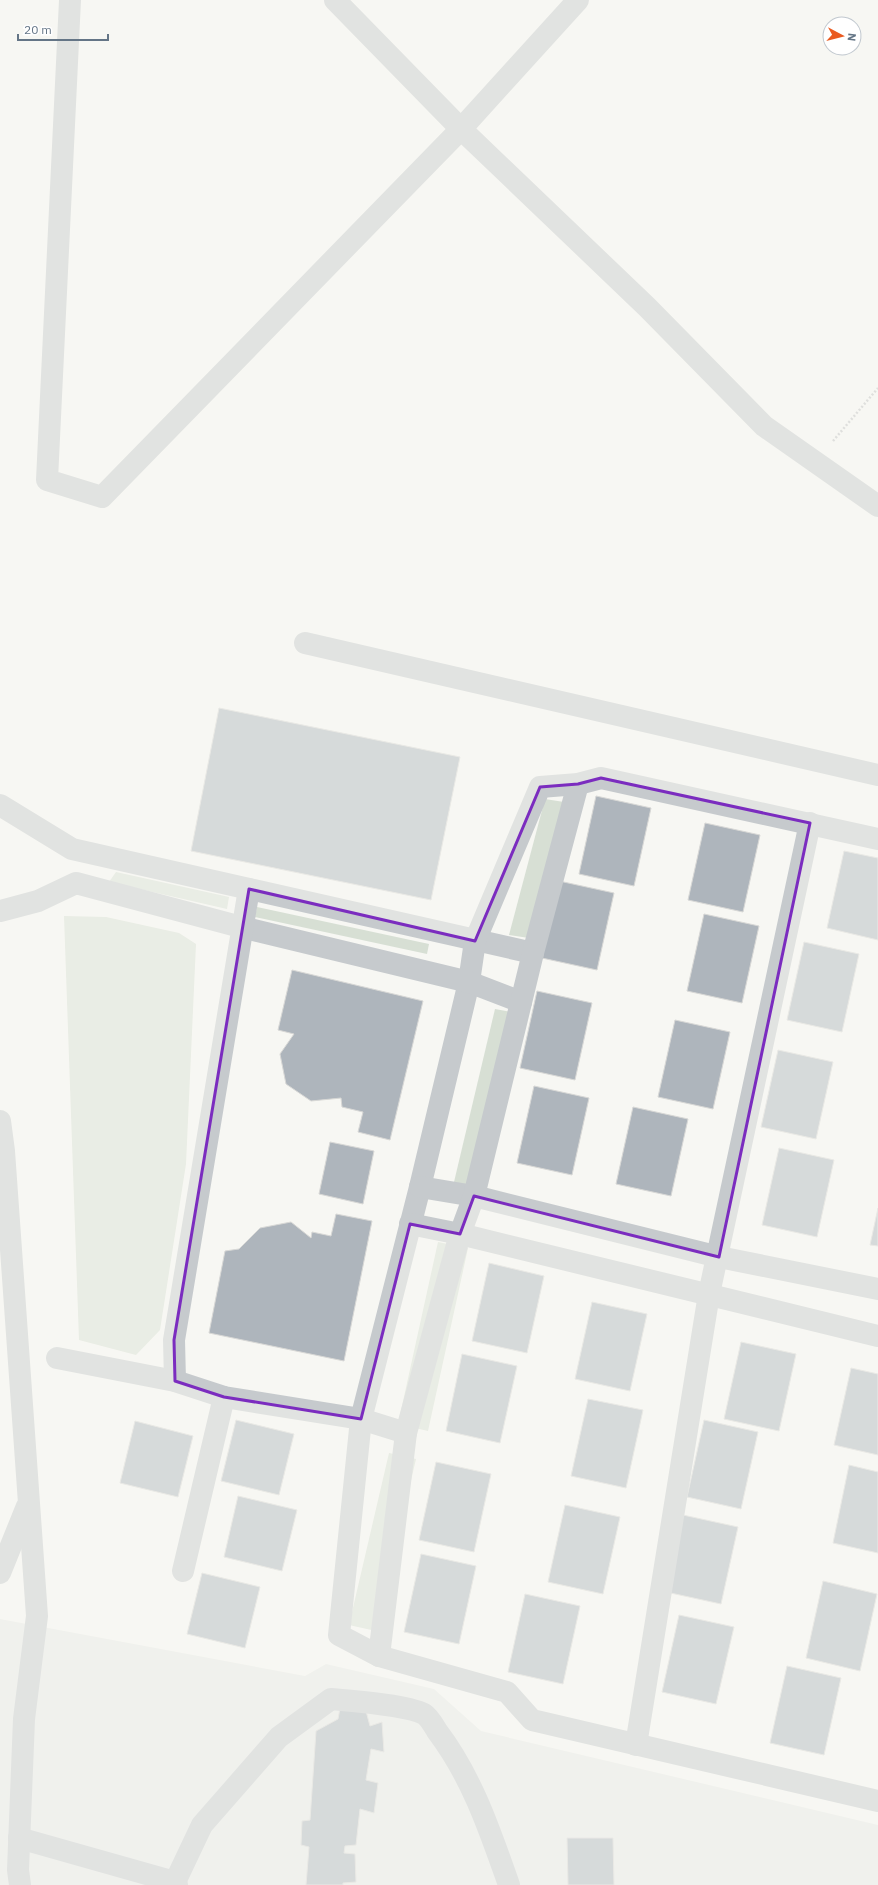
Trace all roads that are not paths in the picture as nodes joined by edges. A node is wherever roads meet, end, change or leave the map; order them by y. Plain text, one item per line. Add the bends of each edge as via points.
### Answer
1 (70, 0) edge
2 (335, 0) edge
3 (578, 0) edge
4 (461, 129) junction
5 (878, 506) edge
6 (305, 643) dead end
7 (878, 775) edge
8 (578, 784) junction
9 (0, 806) edge
10 (810, 823) junction
11 (878, 839) edge
12 (249, 888) junction
13 (0, 911) edge
14 (241, 927) junction
15 (475, 941) junction
16 (533, 953) junction
17 (469, 982) junction
18 (521, 1002) junction
19 (0, 1121) edge
20 (420, 1187) junction
21 (474, 1196) junction
22 (410, 1224) junction
23 (460, 1234) junction
24 (718, 1257) junction
25 (878, 1289) edge
26 (710, 1294) junction
27 (878, 1336) edge
28 (57, 1358) dead end
29 (175, 1380) junction
30 (224, 1397) junction
31 (361, 1419) junction
32 (406, 1433) junction
33 (28, 1502) junction
34 (183, 1571) dead end
35 (0, 1573) edge
36 (379, 1656) junction
37 (636, 1745) junction
38 (878, 1801) edge
39 (19, 1838) junction
40 (176, 1884) edge
41 (20, 1885) edge
42 (509, 1885) edge

1 - 4 street via 47,480 102,497
2 - 4 street
3 - 4 street
4 - 5 street via 647,307 764,426
6 - 7 street
8 - 10 street via 601,778
8 - 15 street via 540,787
8 - 16 street
9 - 12 street via 72,849
10 - 11 street
10 - 24 street
12 - 14 street
12 - 15 street
13 - 14 street via 38,901 76,883
14 - 17 street
14 - 29 street via 174,1340
15 - 16 street
15 - 17 street
16 - 18 street
17 - 18 street
17 - 20 street
18 - 21 street
19 - 33 street
20 - 21 street
20 - 22 street
21 - 23 street
21 - 24 street
22 - 23 street
22 - 31 street
23 - 26 street
23 - 32 street
24 - 25 street
24 - 26 street
26 - 27 street
26 - 37 street
28 - 29 street
29 - 30 street
30 - 31 street
30 - 34 street
31 - 32 street
31 - 36 street via 339,1635
32 - 36 street
33 - 35 street
33 - 39 street via 36,1616 24,1719
36 - 37 street via 507,1692 532,1720
37 - 38 street
39 - 40 street
39 - 41 street
40 - 42 street via 202,1824 279,1737 331,1699 402,1708 425,1715 450,1748 472,1787

